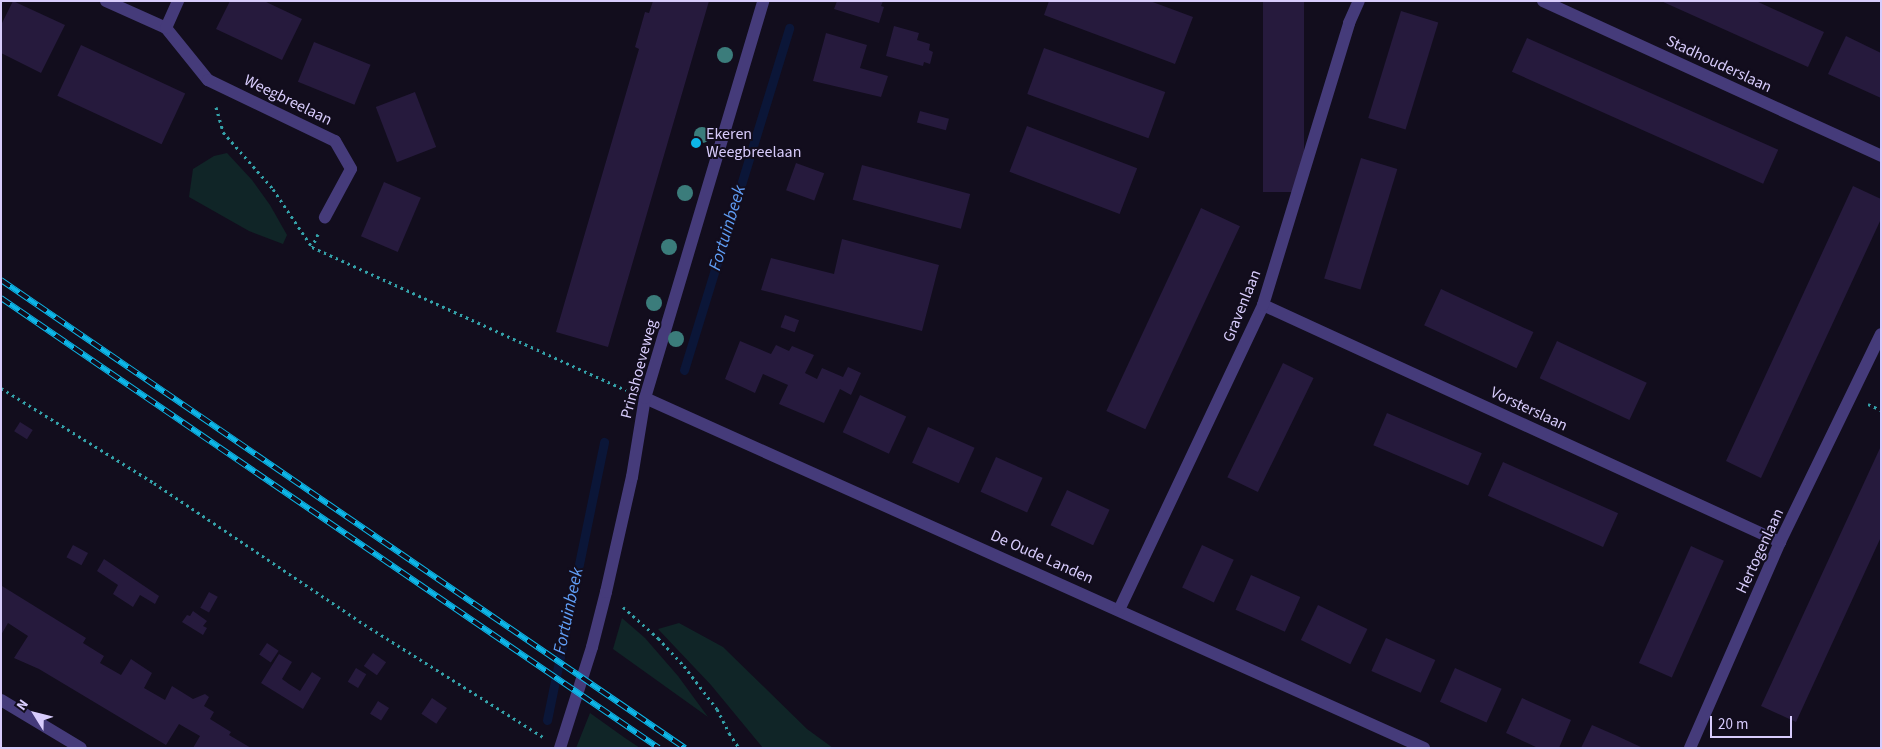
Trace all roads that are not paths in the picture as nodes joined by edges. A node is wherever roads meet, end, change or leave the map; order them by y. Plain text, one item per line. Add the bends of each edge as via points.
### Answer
1 (106, 1) edge
2 (178, 1) edge
3 (763, 1) edge
4 (1359, 1) edge
5 (1544, 1) edge
6 (166, 28) junction
7 (1881, 156) edge
8 (325, 217) road end
9 (1263, 305) junction
10 (1881, 334) edge
11 (1881, 359) edge
12 (1865, 370) junction
13 (645, 398) junction
14 (1780, 542) junction
15 (1119, 610) junction
16 (1, 700) edge
17 (81, 748) edge
18 (560, 748) edge
19 (1424, 748) edge
20 (1690, 748) edge

1 - 6 street, Weegbreelaan
2 - 6 street
3 - 13 street, Prinshoeveweg
4 - 9 street, Gravenlaan
5 - 7 street, Stadhouderslaan
6 - 8 street, Weegbreelaan via 208,80 334,141 351,168
9 - 14 street, Vorsterslaan
9 - 15 street, Gravenlaan
10 - 12 street, Hertogenlaan
11 - 12 street, Hertogenlaan
12 - 14 street, Hertogenlaan
13 - 15 street, De Oude Landen
13 - 18 street, Prinshoeveweg via 632,477 606,592
14 - 20 street, Hertogenlaan
15 - 19 street, De Oude Landen
16 - 17 street

